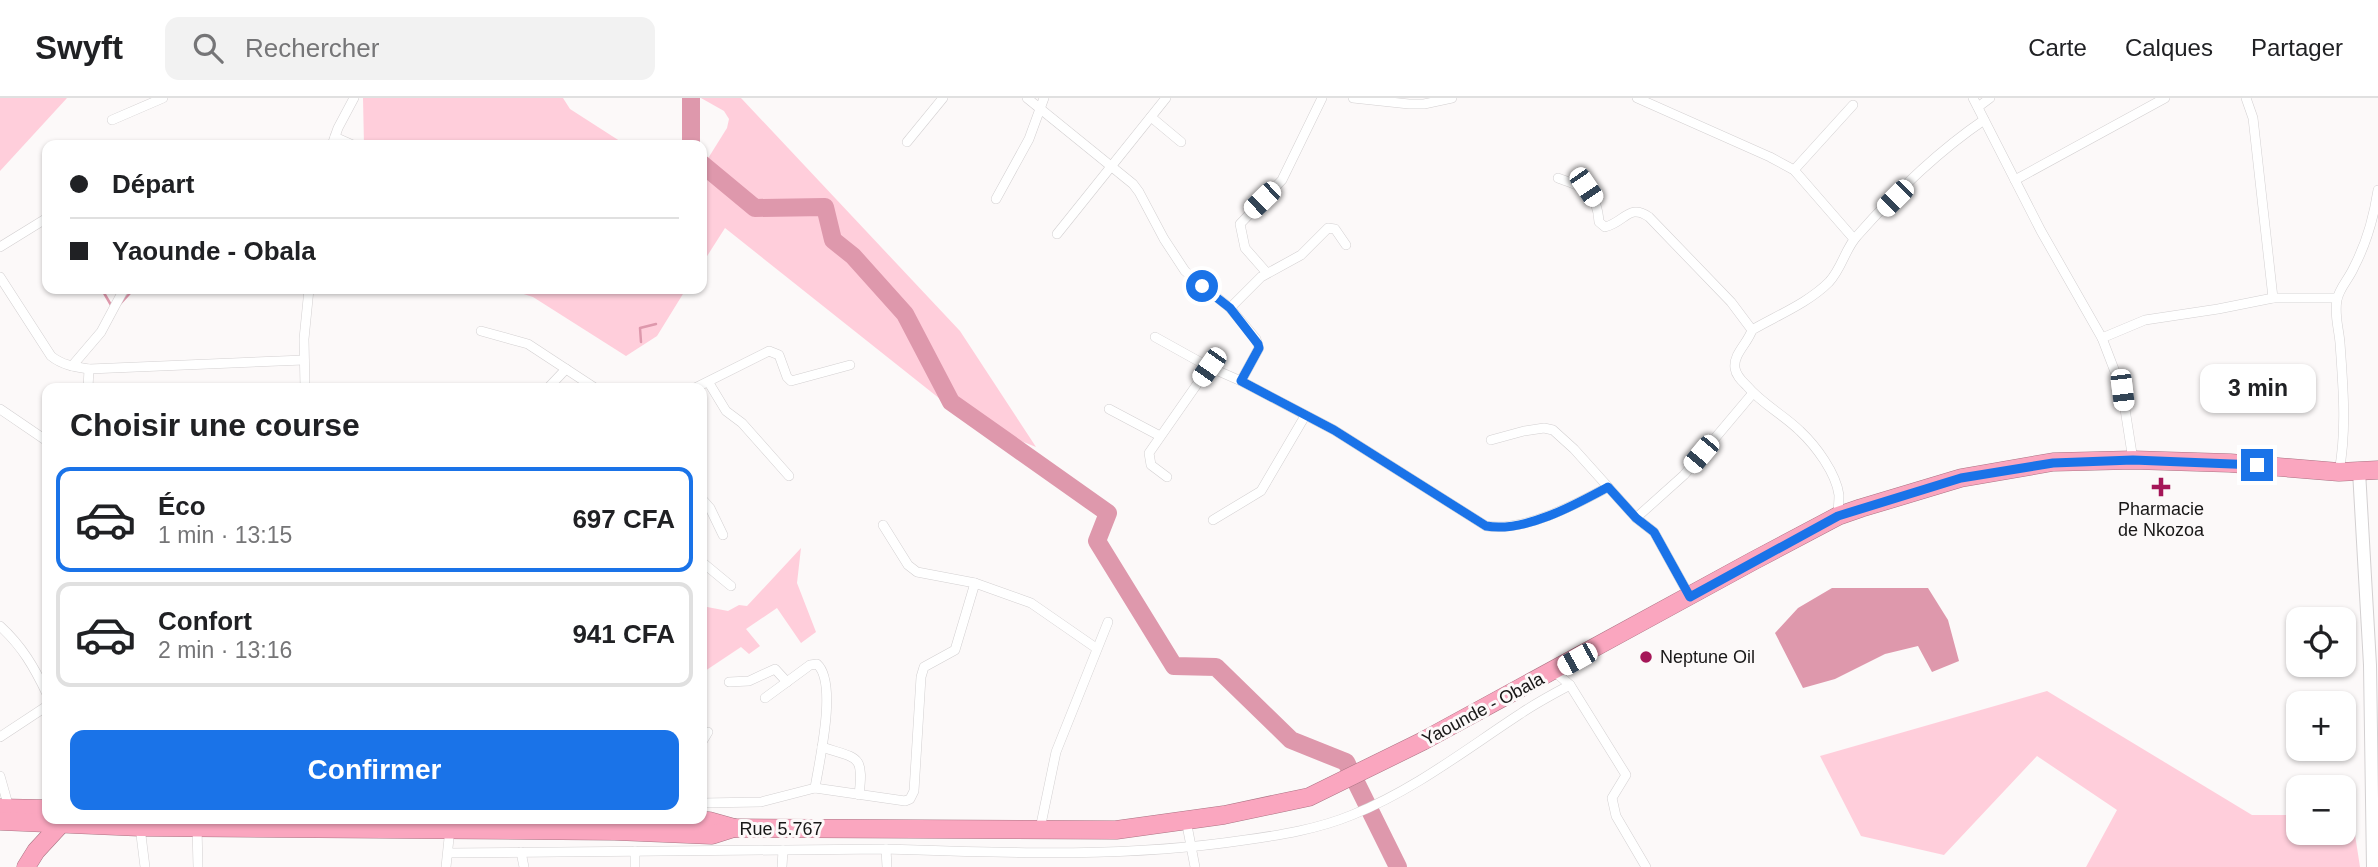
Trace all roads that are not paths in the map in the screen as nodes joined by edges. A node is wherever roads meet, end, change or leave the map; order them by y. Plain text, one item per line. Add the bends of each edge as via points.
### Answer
1 (163, 98) edge
2 (354, 98) edge
3 (943, 98) edge
4 (1027, 98) edge
5 (1166, 98) edge
6 (1328, 98) edge
7 (1353, 98) edge
8 (1452, 98) edge
9 (1637, 98) edge
10 (1973, 98) edge
11 (1990, 98) edge
12 (2165, 98) edge
13 (2246, 98) edge
14 (1321, 101) edge
15 (1042, 102) edge
16 (1853, 105) dead end
17 (1978, 107) junction
18 (1151, 117) junction
19 (112, 120) dead end
20 (1984, 120) junction
21 (333, 140) edge
22 (907, 142) dead end
23 (1181, 142) dead end
24 (1111, 168) junction
25 (1794, 170) junction
26 (1558, 178) dead end
27 (2015, 180) junction
28 (2378, 190) edge
29 (996, 199) dead end
30 (42, 221) edge
31 (1057, 234) dead end
32 (1854, 239) junction
33 (1346, 245) dead end
34 (0, 247) edge
35 (1267, 274) junction
36 (0, 277) edge
37 (121, 294) edge
38 (309, 294) edge
39 (2273, 298) junction
40 (2337, 298) junction
41 (1230, 308) junction
42 (1752, 330) junction
43 (481, 331) dead end
44 (1155, 337) dead end
45 (2102, 338) junction
46 (304, 360) junction
47 (850, 365) dead end
48 (72, 366) junction
49 (1209, 367) junction
50 (89, 369) junction
51 (566, 369) junction
52 (1241, 381) junction
53 (88, 383) edge
54 (305, 383) edge
55 (553, 383) edge
56 (587, 383) edge
57 (709, 383) joint
58 (1753, 393) junction
59 (0, 409) edge
60 (1109, 409) dead end
61 (1305, 416) junction
62 (1160, 436) junction
63 (42, 438) edge
64 (1491, 440) dead end
65 (2133, 460) junction
66 (2378, 470) edge
67 (2360, 471) junction
68 (2339, 472) junction
69 (789, 477) dead end
70 (1167, 477) dead end
71 (1608, 487) junction
72 (707, 505) edge
73 (1838, 516) junction
74 (1636, 518) junction
75 (1213, 520) dead end
76 (883, 525) dead end
77 (723, 535) dead end
78 (707, 566) edge
79 (975, 583) junction
80 (2372, 583) edge
81 (731, 586) dead end
82 (1690, 597) junction
83 (1108, 622) dead end
84 (0, 626) edge
85 (1097, 648) junction
86 (2374, 664) edge
87 (1554, 671) junction
88 (729, 682) dead end
89 (787, 682) junction
90 (42, 683) edge
91 (1570, 685) junction
92 (765, 698) dead end
93 (42, 709) edge
94 (0, 737) edge
95 (2374, 746) edge
96 (822, 747) junction
97 (0, 776) edge
98 (815, 788) junction
99 (859, 795) junction
100 (1309, 797) joint
101 (707, 803) edge
102 (42, 810) edge
103 (3, 812) edge
104 (1185, 820) junction
105 (42, 821) edge
106 (707, 821) edge
107 (56, 824) edge
108 (60, 825) junction
109 (451, 825) edge
110 (140, 827) junction
111 (197, 827) junction
112 (734, 828) junction
113 (1040, 829) junction
114 (2376, 836) edge
115 (1190, 847) junction
116 (886, 849) junction
117 (783, 850) junction
118 (635, 851) junction
119 (521, 852) junction
120 (448, 853) junction
121 (26, 867) edge
122 (145, 867) edge
123 (198, 867) edge
124 (446, 867) edge
125 (524, 867) edge
126 (635, 867) edge
127 (782, 867) edge
128 (887, 867) edge
129 (1195, 867) edge
130 (1646, 867) edge
131 (2373, 867) edge

1 - 19 street
2 - 21 street
3 - 22 street
4 - 15 street
5 - 18 street
6 - 14 street
7 - 8 street via 1409,104
9 - 25 street
10 - 17 street
11 - 17 street
12 - 27 street
13 - 39 street via 2253,118
14 - 35 street via 1282,180 1240,224 1245,248
15 - 24 street
15 - 29 street via 1029,139
16 - 25 street
17 - 20 street
18 - 23 street
18 - 24 street
20 - 27 street
20 - 32 street via 1935,158
24 - 31 street
24 - 41 street via 1139,192 1185,271
25 - 32 street
26 - 42 street via 1586,187 1605,227 1634,211 1649,217
27 - 45 street
28 - 40 street via 2362,247
30 - 34 street
32 - 42 street via 1829,281 1808,299
33 - 35 street via 1335,229 1328,228 1301,255
35 - 41 street
36 - 48 street via 51,356
37 - 48 street via 101,332
38 - 46 street
39 - 40 street
39 - 45 street via 2145,320
40 - 68 street via 2345,424
41 - 52 street via 1259,348
42 - 58 street via 1734,366
43 - 51 street via 528,344
44 - 49 street
45 - 65 street via 2122,390
46 - 50 street
46 - 54 street
47 - 57 street via 791,381 779,355 769,351
48 - 50 street
49 - 52 street
49 - 62 street
50 - 53 street
51 - 55 street
51 - 56 street
52 - 61 street
57 - 69 street via 726,411
58 - 73 street via 1815,447 1839,493
58 - 74 street via 1684,475
59 - 63 street
60 - 62 street
61 - 71 street via 1486,526 1525,523
61 - 75 street via 1261,491
62 - 70 street via 1148,458
64 - 71 street via 1524,431 1553,430
65 - 68 highway, Yaounde - Obala
65 - 73 highway, Yaounde - Obala via 2053,463 1961,478
66 - 67 highway, Yaounde - Obala
67 - 68 highway, Yaounde - Obala
67 - 80 street
71 - 74 street
72 - 77 street
73 - 82 highway, Yaounde - Obala
74 - 82 street via 1654,532
76 - 79 street via 917,572
78 - 81 street
79 - 85 street via 1031,603
79 - 99 street via 955,650 924,667 921,677 913,796 905,801
80 - 86 street
82 - 87 highway, Yaounde - Obala
83 - 85 street
84 - 90 street via 19,644
85 - 113 street via 1056,752
86 - 95 street
87 - 91 street
87 - 100 highway, Yaounde - Obala
88 - 89 street via 749,681 772,669
89 - 92 street
89 - 96 street via 813,664 823,670 827,711
91 - 115 street via 1440,769 1351,816 1311,829
91 - 130 street via 1626,775 1612,798 1616,816
93 - 94 street
95 - 114 street
96 - 98 street
96 - 99 street via 860,763
97 - 103 street
98 - 99 street
98 - 101 street via 761,802
100 - 104 highway, Rue 5.767
102 - 103 highway
103 - 105 highway, Rue 5.767
104 - 113 highway, Rue 5.767 via 1116,830
104 - 115 street
106 - 112 highway
107 - 108 highway, Rue 5.767
108 - 110 highway, Rue 5.767
108 - 121 highway
109 - 111 highway, Rue 5.767
109 - 112 highway, Rue 5.767 via 712,835
109 - 120 street
110 - 111 highway, Rue 5.767
110 - 122 street
111 - 123 street
112 - 113 highway, Rue 5.767
114 - 131 street
115 - 116 street via 1085,854
115 - 129 street
116 - 117 street
116 - 128 street
117 - 118 street
117 - 127 street
118 - 119 street
118 - 126 street
119 - 120 street
119 - 125 street
120 - 124 street

